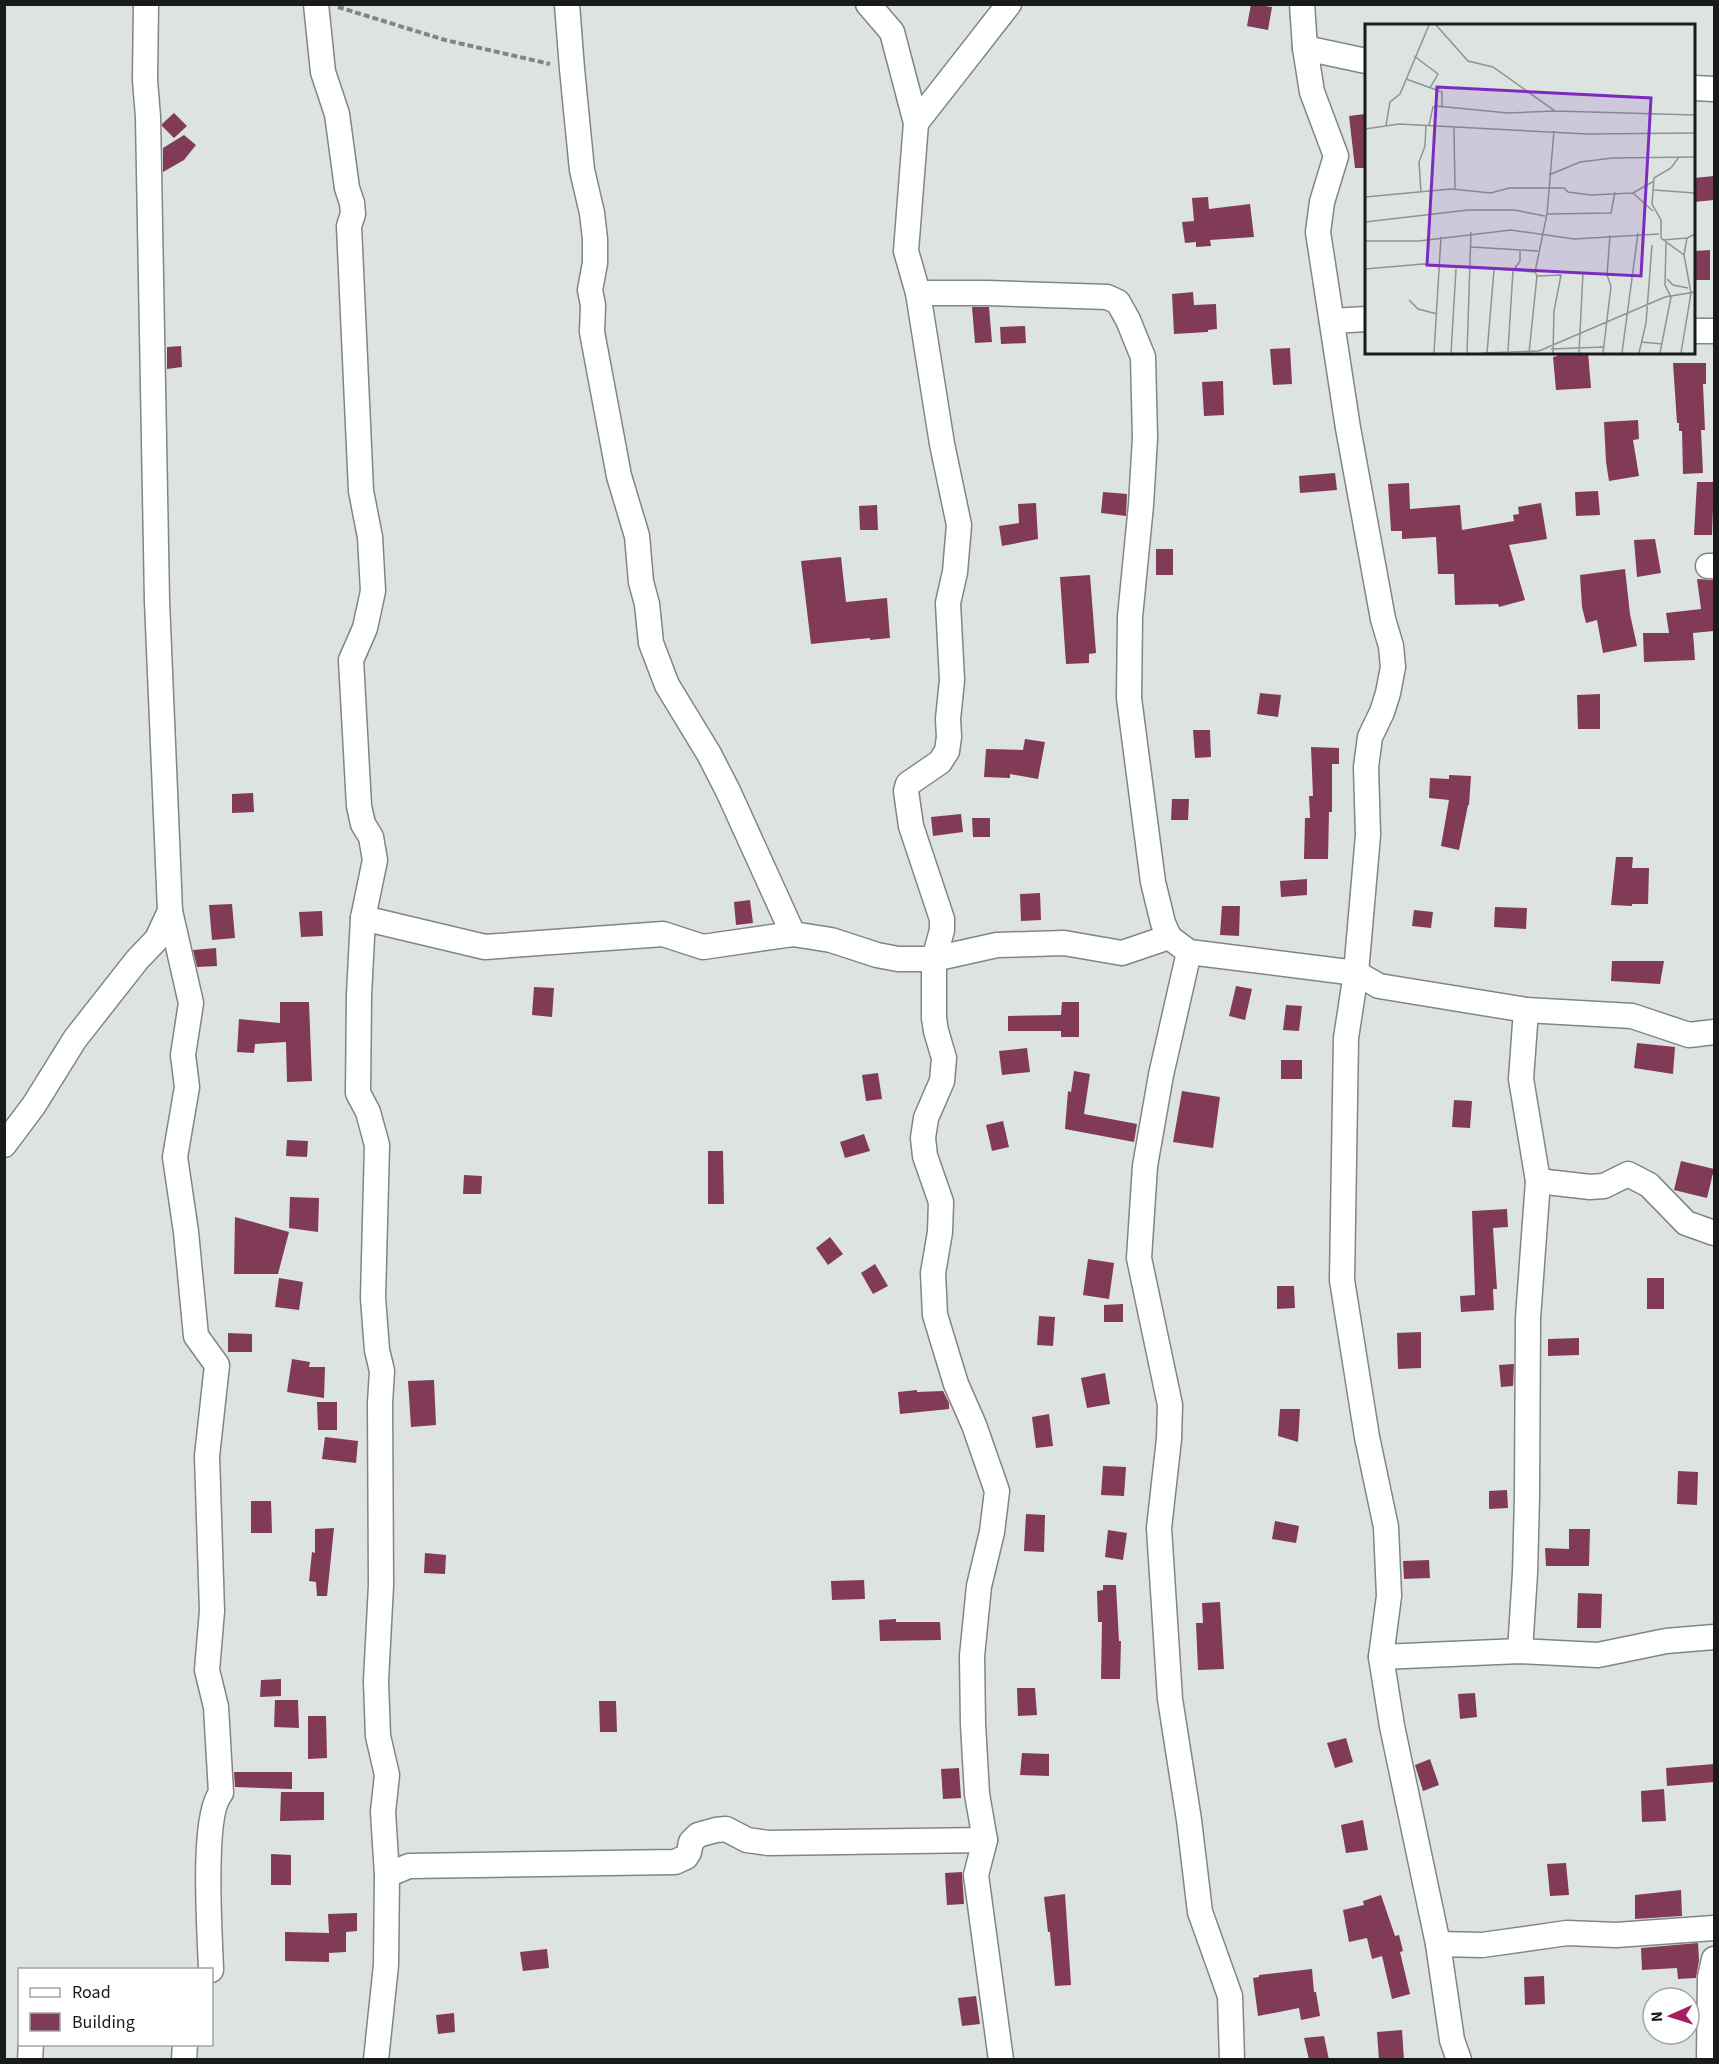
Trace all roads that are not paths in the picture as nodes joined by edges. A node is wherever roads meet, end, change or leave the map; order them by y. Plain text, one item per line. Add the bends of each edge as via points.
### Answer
1 (146, 4) edge
2 (316, 4) edge
3 (567, 4) edge
4 (868, 4) edge
5 (1009, 4) edge
6 (1302, 4) edge
7 (1305, 48) junction
8 (1365, 60) edge
9 (1695, 88) edge
10 (1714, 89) edge
11 (916, 123) junction
12 (918, 293) junction
13 (1365, 319) edge
14 (1332, 321) junction
15 (1695, 331) edge
16 (1714, 331) edge
17 (170, 911) junction
18 (363, 918) junction
19 (793, 934) junction
20 (1169, 937) junction
21 (1189, 952) junction
22 (933, 959) junction
23 (1356, 973) junction
24 (1526, 1010) junction
25 (1714, 1032) edge
26 (4, 1145) edge
27 (1538, 1180) junction
28 (1714, 1233) edge
29 (1714, 1637) edge
30 (1520, 1651) junction
31 (1381, 1657) junction
32 (985, 1840) junction
33 (387, 1875) junction
34 (1714, 1928) edge
35 (1438, 1944) junction
36 (1714, 1959) edge
37 (211, 1968) edge
38 (376, 2060) edge
39 (1001, 2060) edge
40 (1232, 2060) edge
41 (1459, 2060) edge
42 (1709, 2060) edge

1 - 17 street via 157,601
2 - 18 street via 323,72 338,114 352,203 349,226 361,491 372,574 372,599 365,628 351,660 359,806 375,860
3 - 19 street via 582,170 595,239 590,290 592,332 619,476 637,536 651,643 666,685 728,791
4 - 11 street via 892,32
5 - 11 street
6 - 7 street
7 - 8 street
7 - 14 street via 1312,92 1336,156 1322,202 1318,232
9 - 10 street
11 - 12 street via 906,251
12 - 20 street via 1107,297 1118,302 1143,357 1145,438 1130,617 1129,698 1153,882
12 - 22 street via 959,525 948,603 952,680 947,751 940,762 906,787 911,826 942,919
13 - 14 street
14 - 23 street via 1393,667 1389,693 1370,737 1366,767 1368,835
15 - 16 street
17 - 26 street via 157,939 75,1039 34,1106
17 - 37 street via 191,1003 183,1055 187,1087 175,1157 196,1336 217,1365 207,1456 212,1611 207,1670 216,1707 221,1793 216,1799 208,1846
18 - 19 street via 485,947 663,934 704,946
18 - 33 street via 358,1093 377,1144 374,1298 382,1371 381,1585 376,1681 378,1736 387,1775 383,1812
19 - 22 street via 831,939 898,959
20 - 21 street
20 - 22 street via 1122,953 1064,943 997,945
21 - 23 street
21 - 40 street via 1145,1166 1139,1258 1170,1405 1159,1528 1170,1699 1200,1912 1230,1996
22 - 32 street via 935,1024 944,1058 942,1081 926,1118 923,1138 941,1202 933,1273 935,1315 956,1384 997,1491 979,1586 972,1656 977,1794
23 - 24 street via 1379,986
23 - 31 street via 1346,1038 1342,1280 1386,1527 1389,1596
24 - 25 street via 1632,1016 1689,1035
24 - 27 street via 1521,1079
27 - 28 street via 1590,1187 1604,1186 1628,1174 1648,1185 1686,1223
27 - 30 street via 1528,1318 1527,1497
29 - 30 street via 1666,1641 1598,1655
30 - 31 street
31 - 35 street
32 - 33 street via 768,1843 747,1840 726,1829 698,1835 686,1857 675,1862 409,1866
32 - 39 street via 976,1875
33 - 38 street via 386,1965
34 - 35 street via 1567,1934 1482,1945
35 - 41 street via 1452,2040
36 - 42 street via 1710,1977

